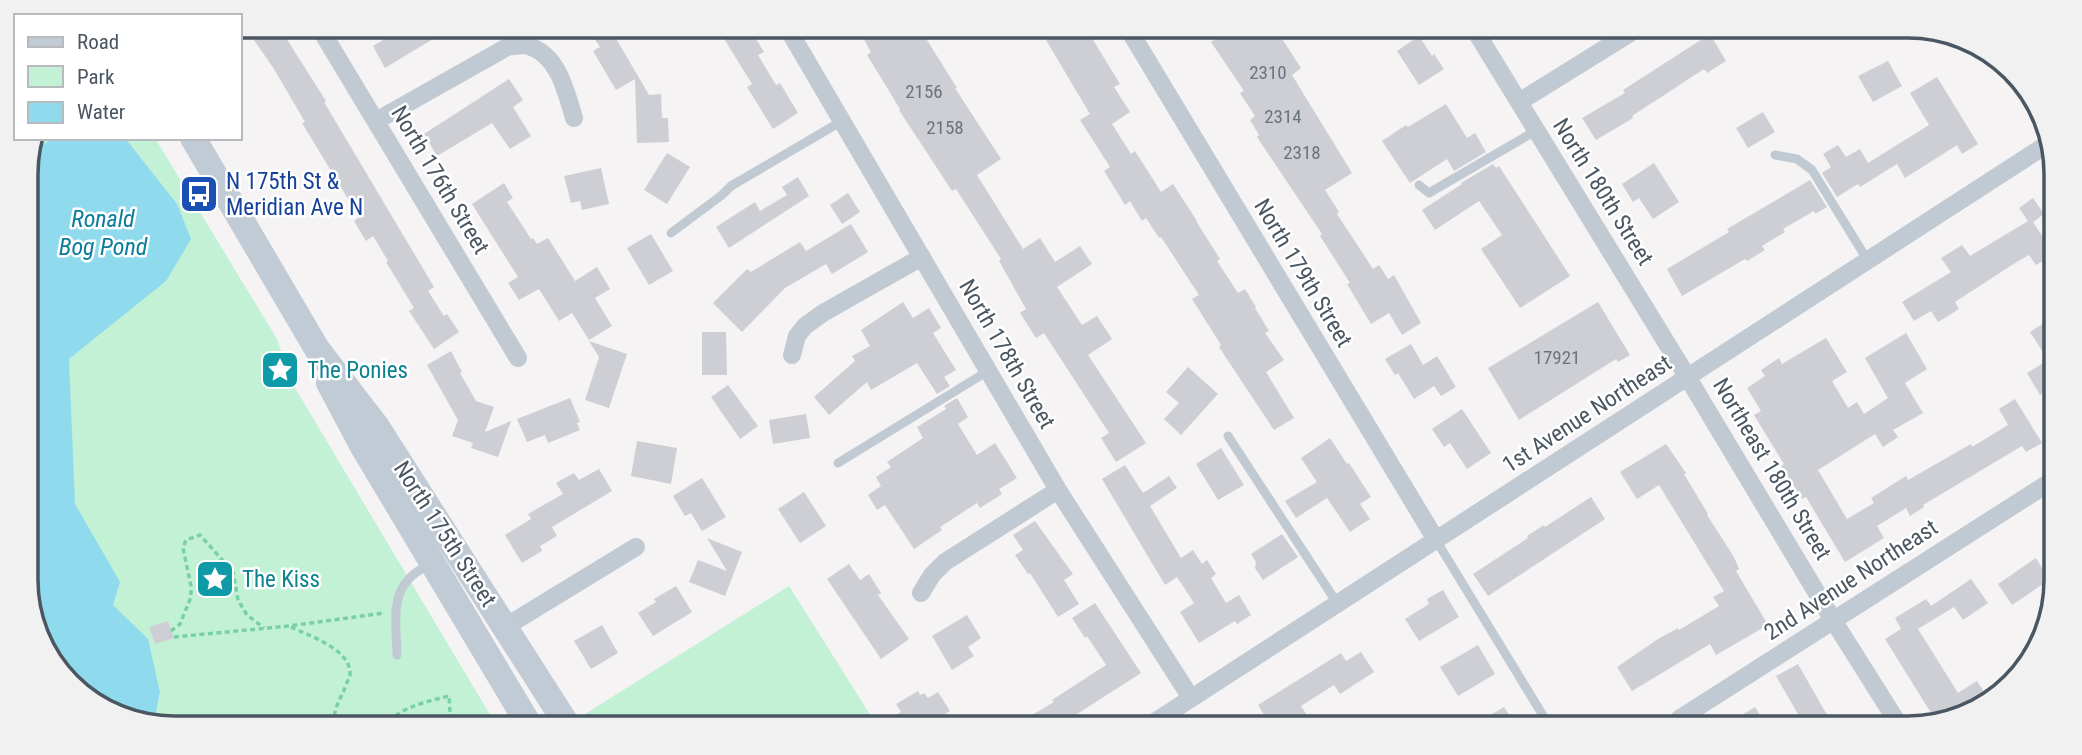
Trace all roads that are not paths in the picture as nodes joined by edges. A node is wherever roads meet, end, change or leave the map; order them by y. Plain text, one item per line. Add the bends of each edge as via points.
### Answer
1 (326, 38) edge
2 (793, 38) edge
3 (1134, 38) edge
4 (1480, 38) edge
5 (1622, 38) edge
6 (1519, 103) junction
7 (575, 118) dead end
8 (376, 121) junction
9 (842, 121) junction
10 (1536, 130) junction
11 (194, 140) edge
12 (2041, 148) edge
13 (1775, 155) dead end
14 (1419, 185) dead end
15 (671, 233) dead end
16 (922, 257) junction
17 (1868, 261) junction
18 (317, 349) junction
19 (792, 355) dead end
20 (518, 358) dead end
21 (988, 371) junction
22 (1688, 378) junction
23 (1228, 436) dead end
24 (838, 463) dead end
25 (2044, 486) edge
26 (1058, 490) junction
27 (1436, 540) junction
28 (636, 547) dead end
29 (432, 562) junction
30 (921, 593) dead end
31 (1338, 603) junction
32 (1833, 620) junction
33 (505, 627) junction
34 (397, 655) dead end
35 (1191, 698) junction
36 (524, 716) edge
37 (562, 716) edge
38 (1164, 716) edge
39 (1543, 716) edge
40 (1684, 716) edge
41 (1893, 716) edge

1 - 8 street, North 176th Street
2 - 9 street, North 178th Street
3 - 27 street, North 179th Street
4 - 6 street, North 180th Street
5 - 6 street
6 - 10 street, North 180th Street
7 - 8 street via 560,74 544,53 527,45 507,47
8 - 20 street, North 176th Street
9 - 15 lane via 731,186
9 - 16 street, North 178th Street
10 - 14 lane via 1429,193
10 - 22 street, North 180th Street
11 - 18 main road, North 175th Street
12 - 17 street, 1st Avenue Northeast
13 - 17 lane via 1797,159 1812,170
16 - 19 street via 805,326
16 - 21 street, North 178th Street
17 - 22 street, 1st Avenue Northeast
18 - 29 main road, North 175th Street via 342,410
18 - 33 main road, North 175th Street via 377,427
21 - 24 lane
21 - 26 street, North 178th Street
22 - 27 street, 1st Avenue Northeast
22 - 32 street, Northeast 180th Street
23 - 31 lane
25 - 32 street, 2nd Avenue Northeast
26 - 30 street via 945,562
26 - 35 street, North 178th Street
27 - 31 street, 1st Avenue Northeast
27 - 39 lane
28 - 33 street
29 - 34 lane via 407,580 398,597
29 - 36 main road, North 175th Street
31 - 35 street, 1st Avenue Northeast
32 - 40 street, 2nd Avenue Northeast
32 - 41 street, Northeast 180th Street
33 - 37 main road, North 175th Street
35 - 38 street, 1st Avenue Northeast

